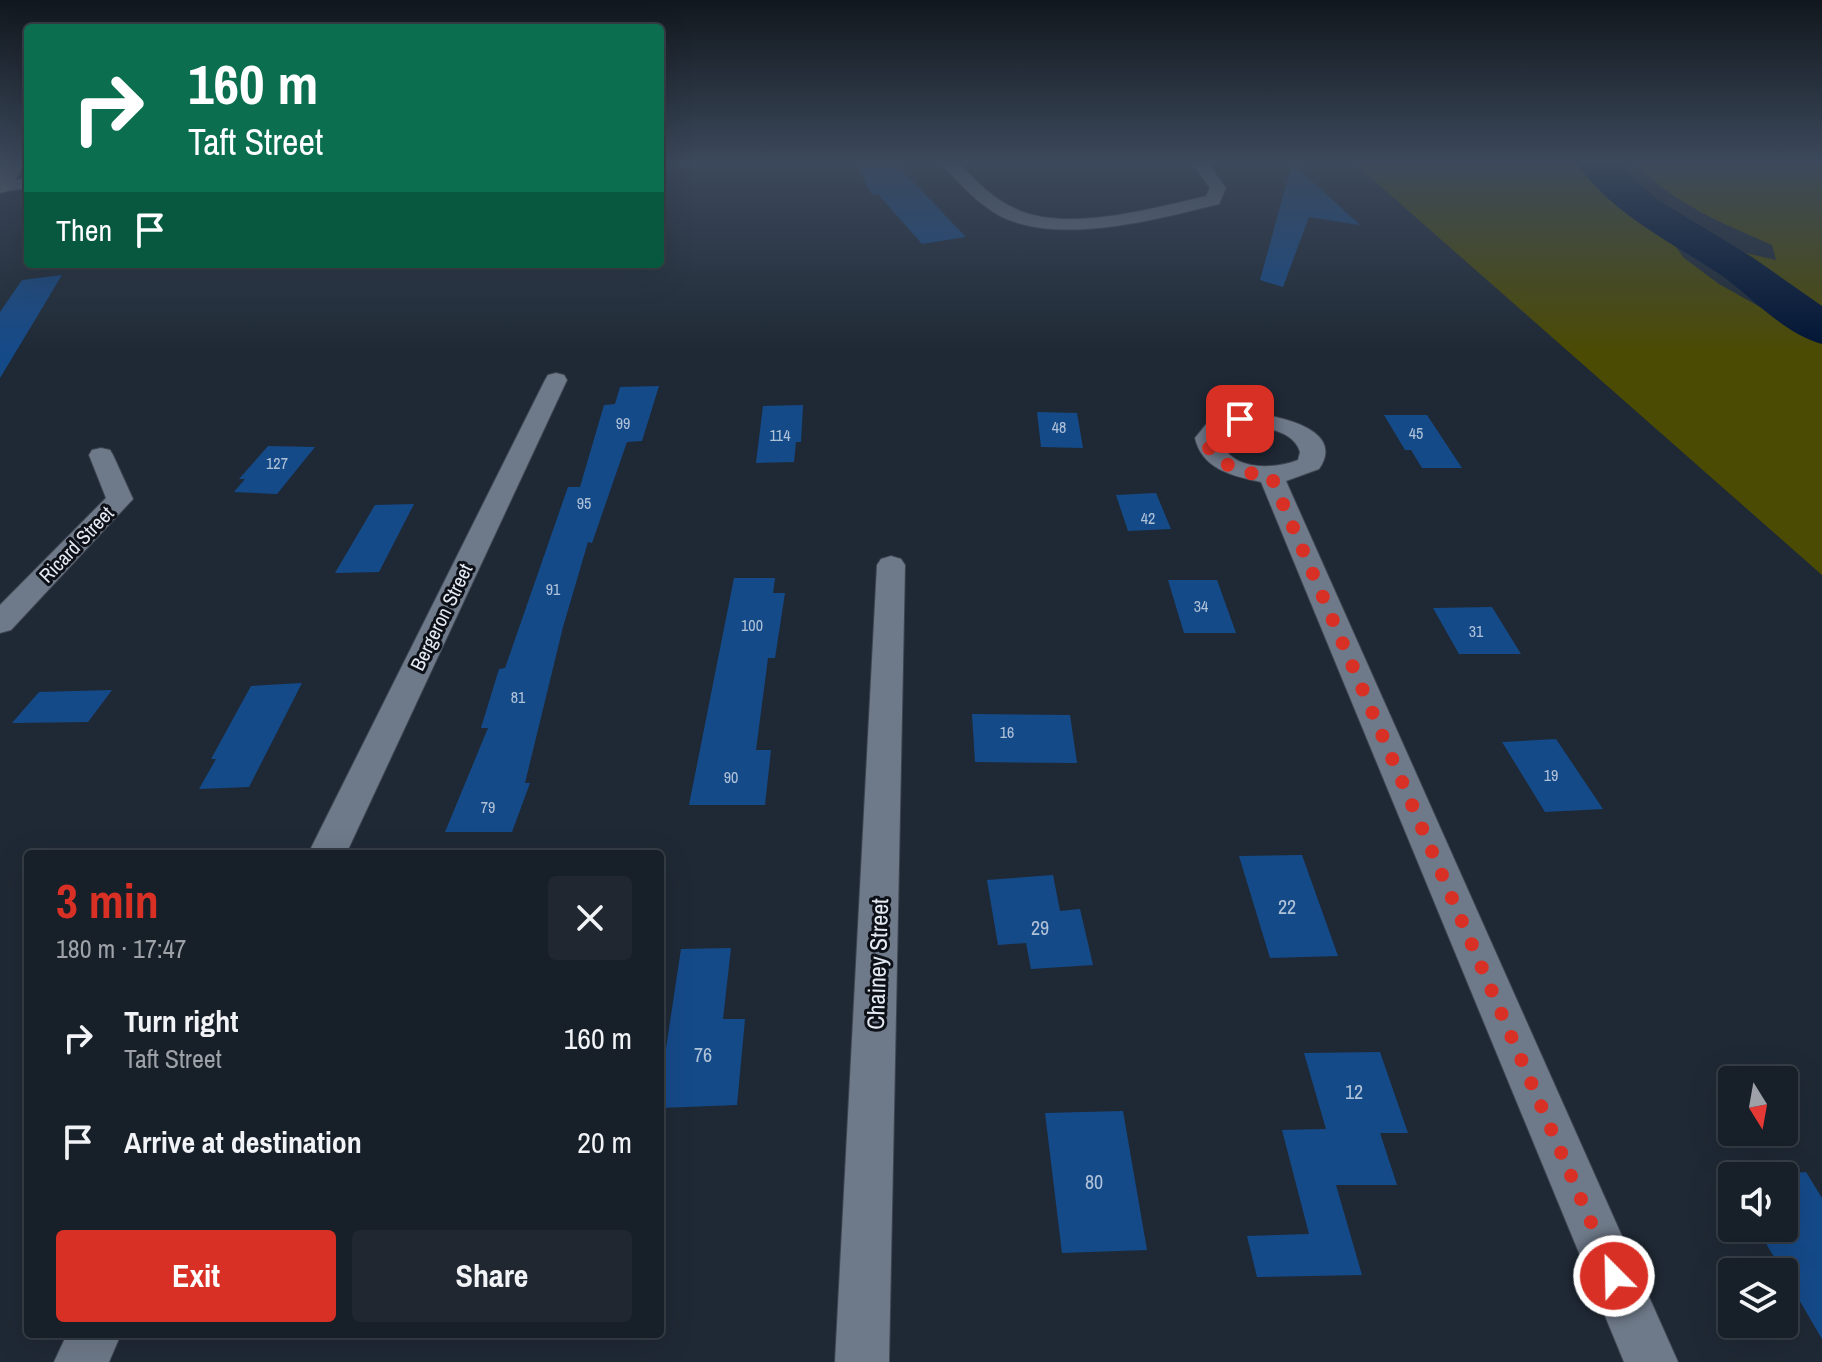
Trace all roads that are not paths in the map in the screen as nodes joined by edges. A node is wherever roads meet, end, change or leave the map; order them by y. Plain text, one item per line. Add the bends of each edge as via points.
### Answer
1 (556, 380) dead end
2 (101, 455) dead end
3 (1271, 476) dead end
4 (891, 565) dead end
5 (0, 623) edge
6 (329, 850) edge
7 (93, 1338) edge
8 (81, 1362) edge
9 (862, 1362) edge
10 (1651, 1362) edge

1 - 6 street, Bergeron Street
2 - 5 street, Ricard Street via 120,499
3 - 10 street
4 - 9 street, Chainey Street
7 - 8 street

